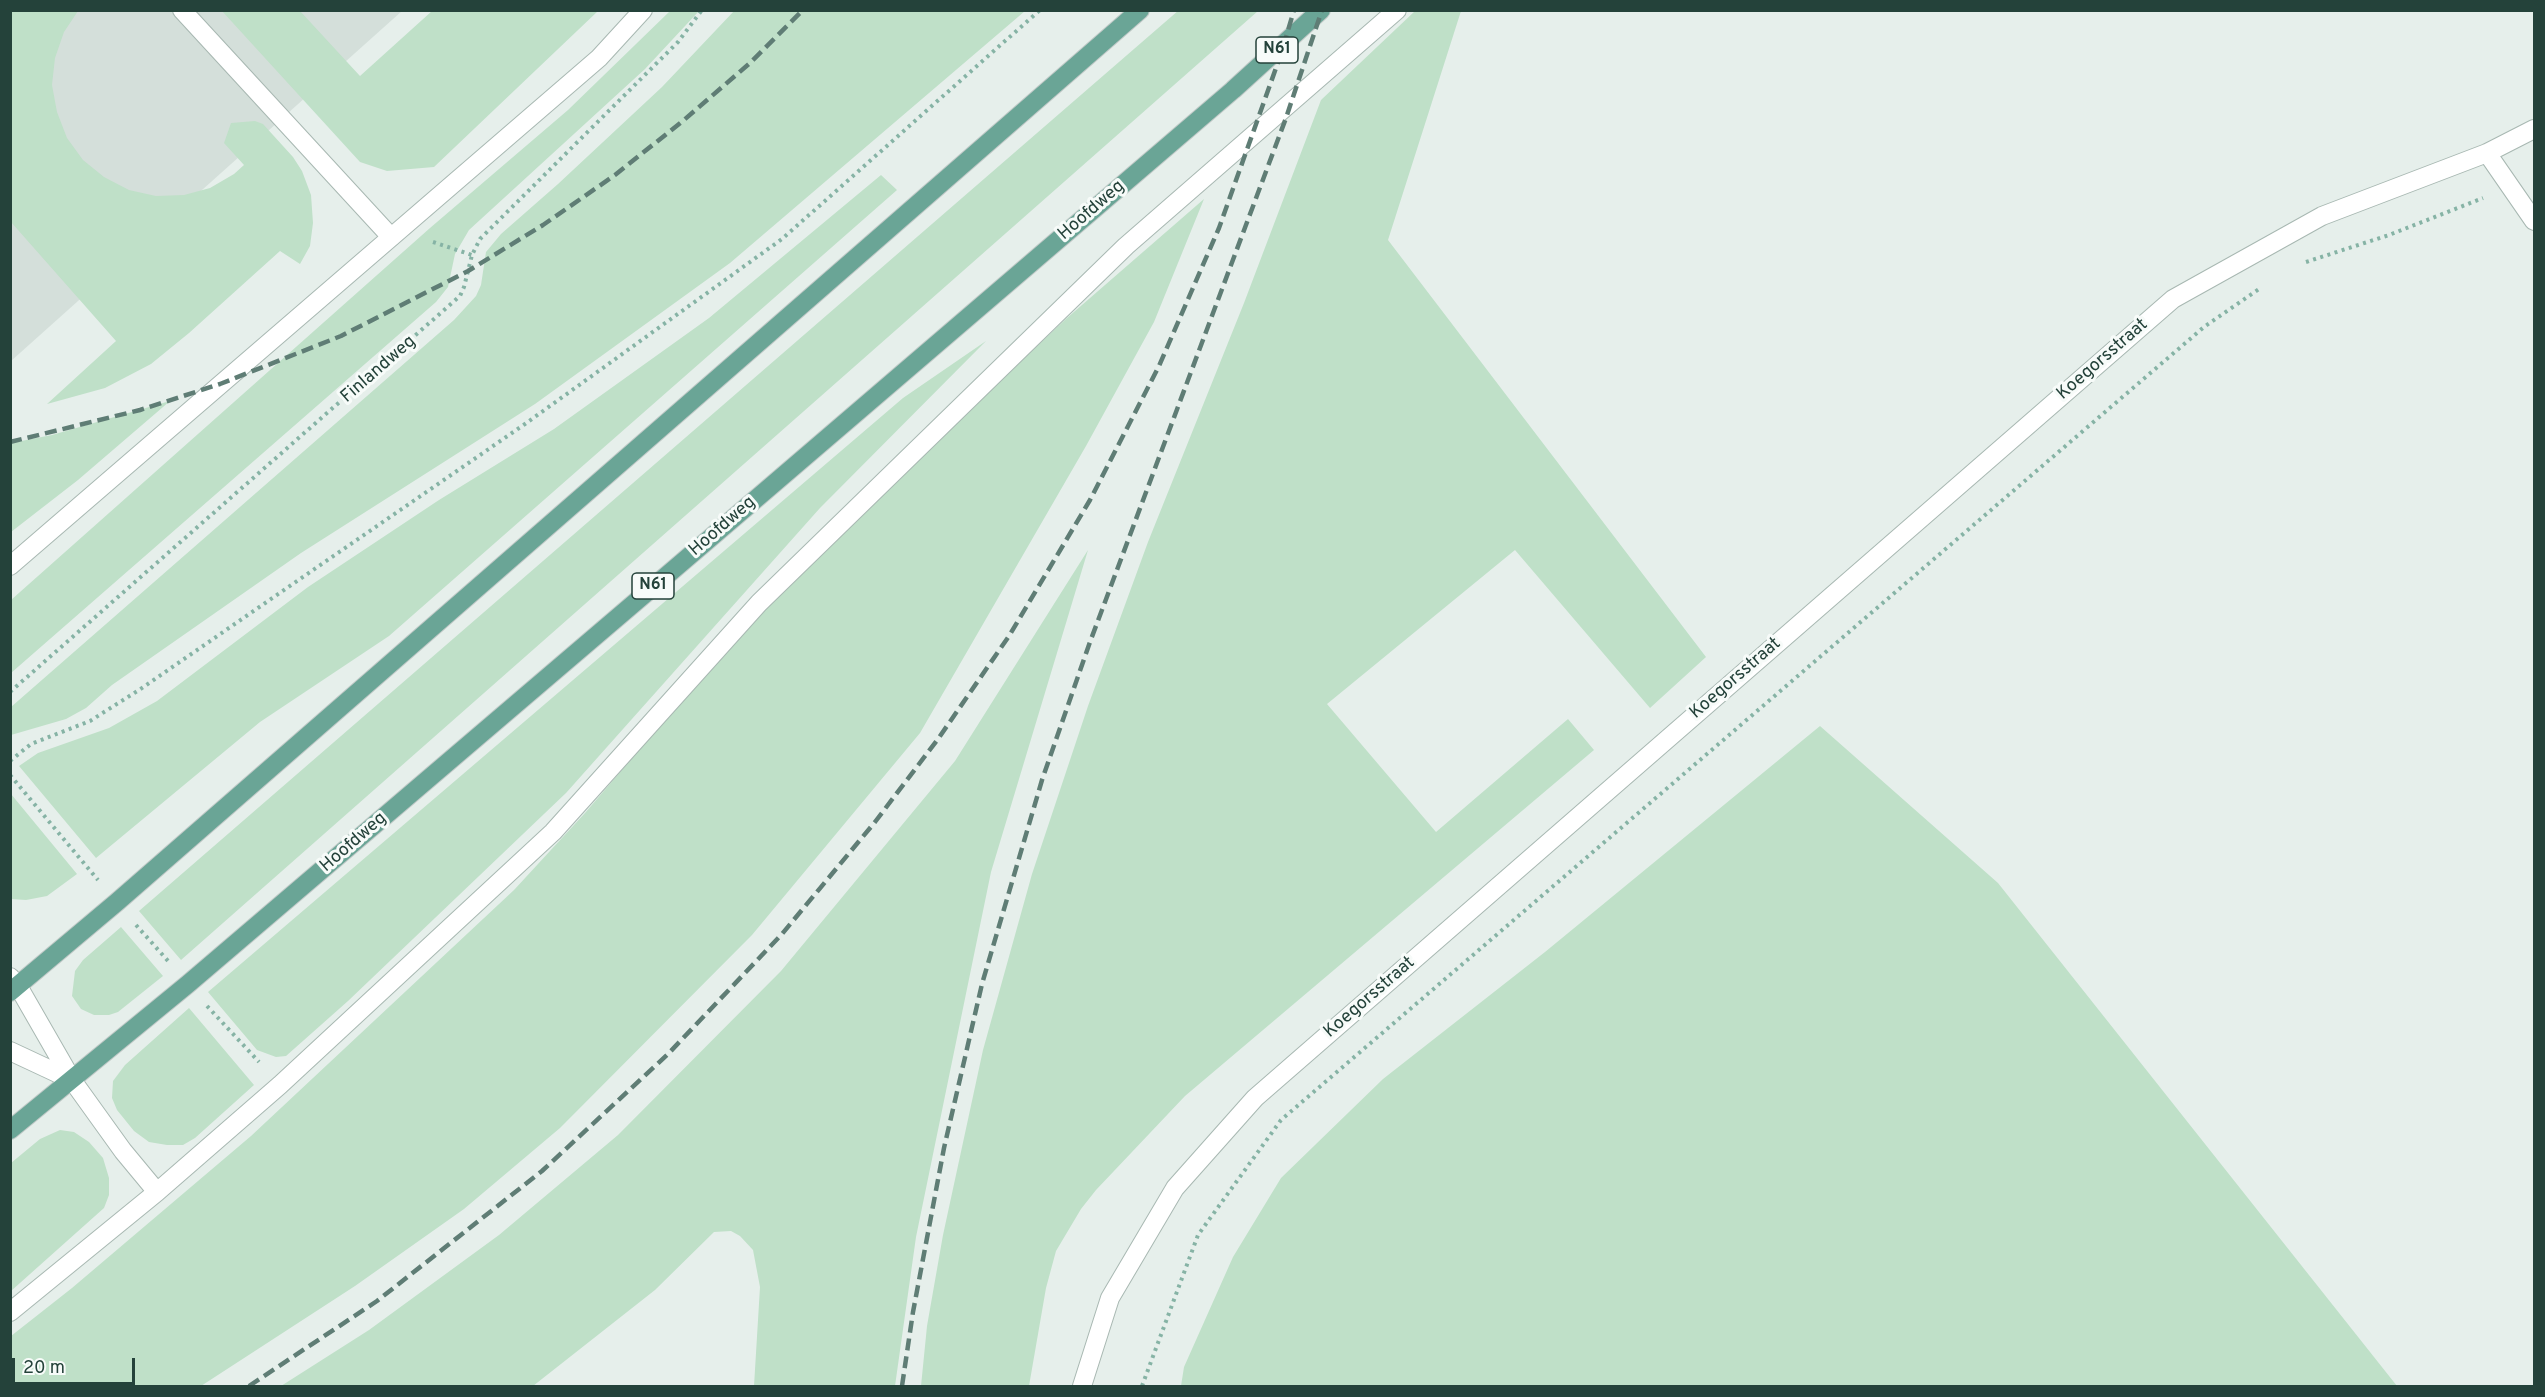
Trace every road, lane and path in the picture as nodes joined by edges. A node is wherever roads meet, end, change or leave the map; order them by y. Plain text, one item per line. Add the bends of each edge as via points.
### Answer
1 (182, 10) edge
2 (643, 10) edge
3 (702, 10) edge
4 (1040, 10) edge
5 (1140, 10) edge
6 (1321, 10) edge
7 (1397, 10) edge
8 (2535, 129) edge
9 (2487, 153) junction
10 (2510, 188) junction
11 (2535, 221) edge
12 (391, 237) junction
13 (2301, 264) dead end
14 (2261, 288) dead end
15 (10, 566) edge
16 (10, 692) edge
17 (10, 761) edge
18 (10, 775) edge
19 (117, 902) junction
20 (188, 984) junction
21 (13, 985) edge
22 (10, 1051) edge
23 (72, 1080) junction
24 (280, 1085) junction
25 (10, 1131) edge
26 (157, 1192) junction
27 (10, 1312) edge
28 (1082, 1386) edge
29 (1142, 1386) edge

1 - 12 street
2 - 12 street via 599,58
3 - 16 path, Finlandweg via 678,42 480,239 460,296
4 - 17 path via 773,246 525,424 139,690 90,721 31,744
5 - 19 main road
6 - 20 main road, Hoofdweg / N61 via 1233,90
7 - 24 street via 1126,246 759,603 553,832
8 - 9 street, Koegorsstraat
9 - 10 street
9 - 28 street, Koegorsstraat via 2322,216 2173,298 1263,1090 1175,1188 1110,1298
10 - 11 street
10 - 13 path
12 - 15 street
14 - 29 path via 2204,327 1281,1120 1198,1235
18 - 19 path
19 - 20 path
19 - 21 main road
20 - 23 main road, Hoofdweg / N61
20 - 24 path
21 - 23 street
22 - 23 street
23 - 25 main road, Hoofdweg / N61
23 - 26 street
24 - 26 street
26 - 27 street

